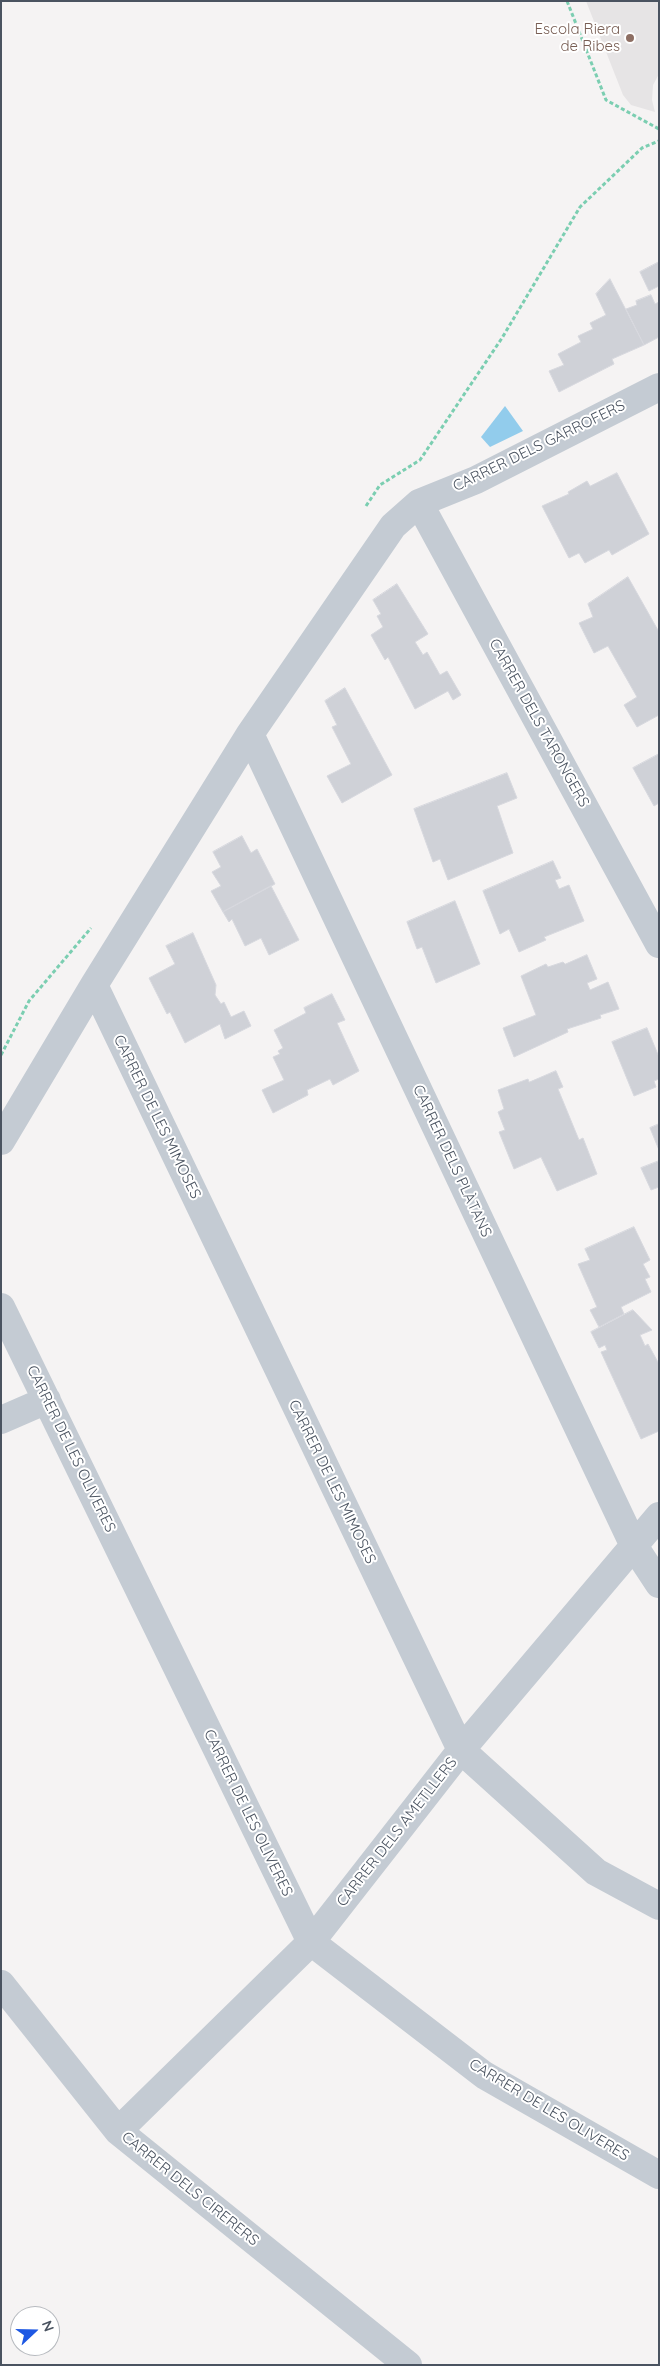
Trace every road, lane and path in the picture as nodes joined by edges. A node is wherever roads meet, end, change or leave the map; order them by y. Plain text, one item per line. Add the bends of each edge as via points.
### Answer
1 (567, 1) edge
2 (659, 129) edge
3 (659, 387) edge
4 (419, 503) junction
5 (250, 734) junction
6 (659, 944) edge
7 (94, 985) junction
8 (1, 1141) edge
9 (1, 1307) edge
10 (47, 1400) junction
11 (1, 1420) edge
12 (659, 1516) edge
13 (634, 1546) junction
14 (659, 1584) edge
15 (461, 1750) junction
16 (659, 1906) edge
17 (311, 1942) junction
18 (1, 1984) edge
19 (118, 2131) junction
20 (659, 2175) edge
21 (408, 2365) edge

1 - 2 path via 606,100
3 - 4 street, CARRER DELS GARROFERS via 476,480
4 - 5 street, CARRER DELS GARROFERS via 393,526
4 - 6 street, CARRER DELS TARONGERS
5 - 7 street, CARRER DELS GARROFERS
5 - 13 street, CARRER DELS PLÀTANS
7 - 8 street, CARRER DELS GARROFERS
7 - 15 street, CARRER DE LES MIMOSES
9 - 10 street, CARRER DE LES OLIVERES
10 - 11 street
10 - 17 street, CARRER DE LES OLIVERES
12 - 13 street, CARRER DELS AMETLLERS
13 - 14 street, CARRER DELS PLÀTANS
13 - 15 street, CARRER DELS AMETLLERS
15 - 16 street, CARRER DE LES MIMOSES via 596,1872
15 - 17 street, CARRER DELS AMETLLERS
17 - 19 street, CARRER DELS AMETLLERS
17 - 20 street, CARRER DE LES OLIVERES via 484,2075
18 - 19 street, CARRER DELS CIRERERS
19 - 21 street, CARRER DELS CIRERERS

